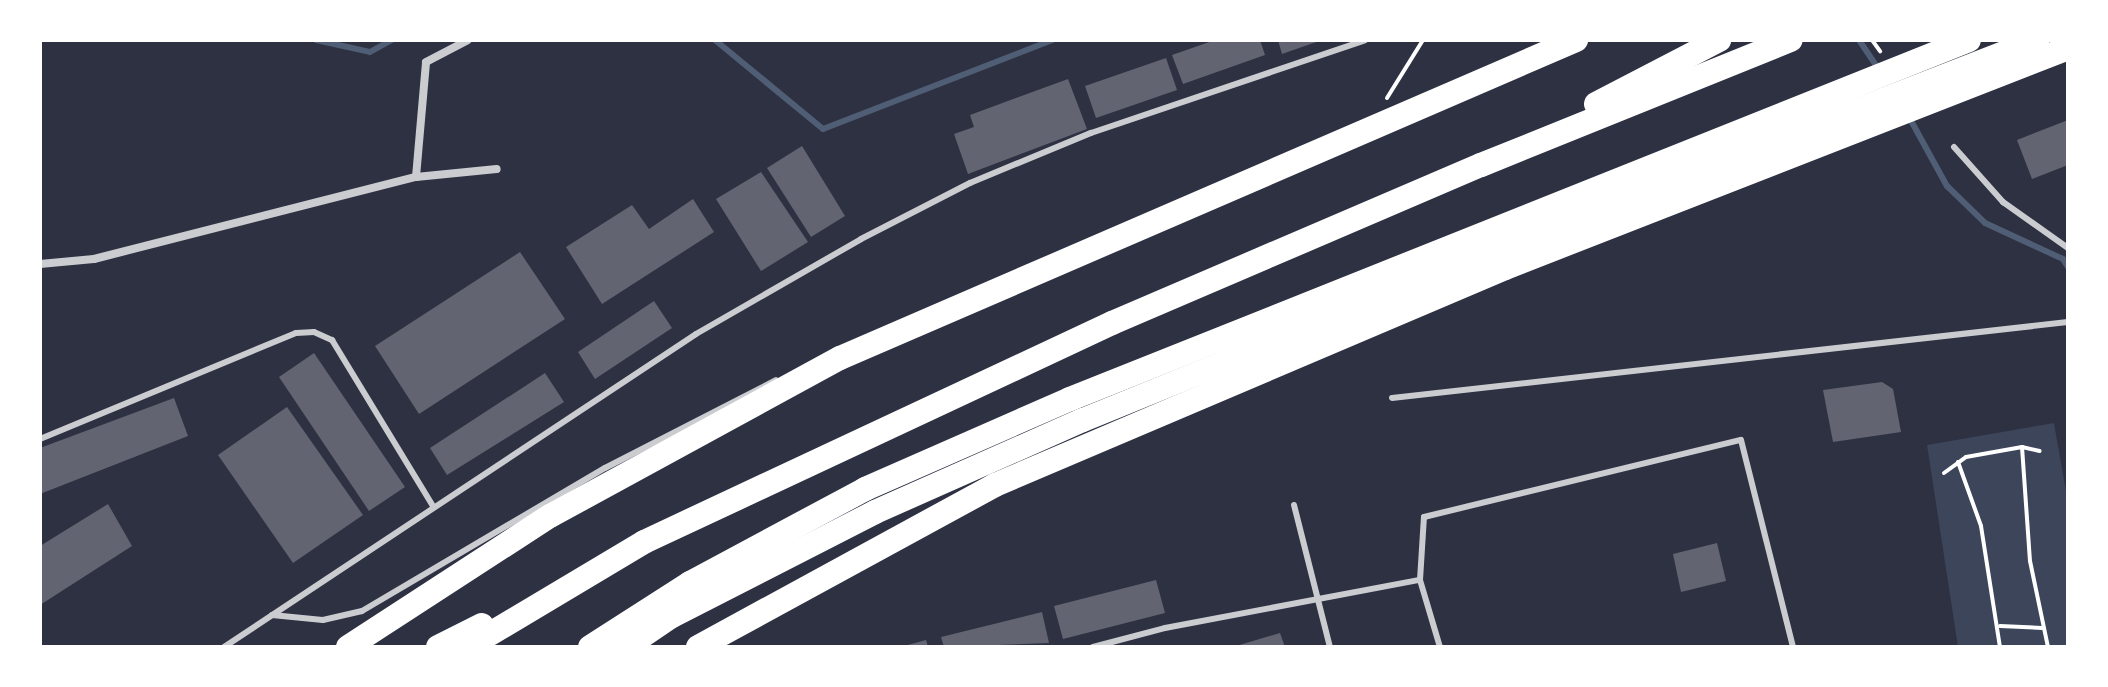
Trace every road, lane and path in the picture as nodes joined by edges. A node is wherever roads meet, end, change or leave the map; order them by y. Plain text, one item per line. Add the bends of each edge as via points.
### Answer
1 (468, 40) edge
2 (1365, 40) edge
3 (1423, 40) edge
4 (1576, 40) edge
5 (1719, 40) edge
6 (1791, 40) edge
7 (1969, 40) edge
8 (2038, 40) edge
9 (2068, 48) edge
10 (1521, 52) dead end
11 (1911, 76) junction
12 (1870, 93) junction
13 (1382, 119) junction
14 (1954, 147) dead end
15 (1481, 165) junction
16 (497, 169) dead end
17 (416, 177) junction
18 (2068, 248) edge
19 (40, 264) edge
20 (2068, 322) edge
21 (793, 370) dead end
22 (780, 377) dead end
23 (1392, 398) dead end
24 (40, 439) edge
25 (2022, 447) junction
26 (2040, 451) dead end
27 (1958, 462) junction
28 (1944, 473) dead end
29 (865, 489) junction
30 (1294, 505) dead end
31 (433, 506) junction
32 (644, 542) junction
33 (1420, 580) junction
34 (1318, 598) junction
35 (272, 615) junction
36 (670, 617) junction
37 (2000, 626) junction
38 (2043, 628) junction
39 (224, 647) edge
40 (348, 647) edge
41 (438, 647) edge
42 (468, 647) edge
43 (590, 647) edge
44 (626, 647) edge
45 (698, 647) edge
46 (1093, 647) edge
47 (1330, 647) edge
48 (1440, 647) edge
49 (1793, 647) edge
50 (2000, 647) edge
51 (2048, 647) edge

1 - 17 street via 426,62
2 - 31 lane via 1091,133 970,183 696,334
3 - 13 path via 1389,88
4 - 40 highway via 840,358 550,516
5 - 15 highway
6 - 15 highway
7 - 11 highway
8 - 11 highway
9 - 45 highway via 1505,268 995,485
10 - 13 lane
11 - 12 highway
12 - 29 highway via 1070,399
12 - 36 highway via 1083,420 875,512
13 - 21 lane
14 - 18 lane via 2003,202
15 - 32 highway via 1112,323
16 - 17 street
17 - 19 street via 94,259
20 - 23 lane
22 - 35 lane via 605,468 362,611 323,620
24 - 31 lane via 296,333 314,332 332,340
25 - 26 path
25 - 27 path
25 - 38 path via 2026,519
27 - 28 path
27 - 37 path via 1981,526
29 - 36 highway
29 - 43 highway via 690,583
30 - 34 lane
31 - 35 lane
32 - 41 highway
32 - 42 highway
33 - 34 lane
33 - 48 lane
33 - 49 lane via 1424,517 1741,440
34 - 46 lane
34 - 47 lane
35 - 39 lane
36 - 44 highway
37 - 38 path
37 - 50 path
38 - 51 path

